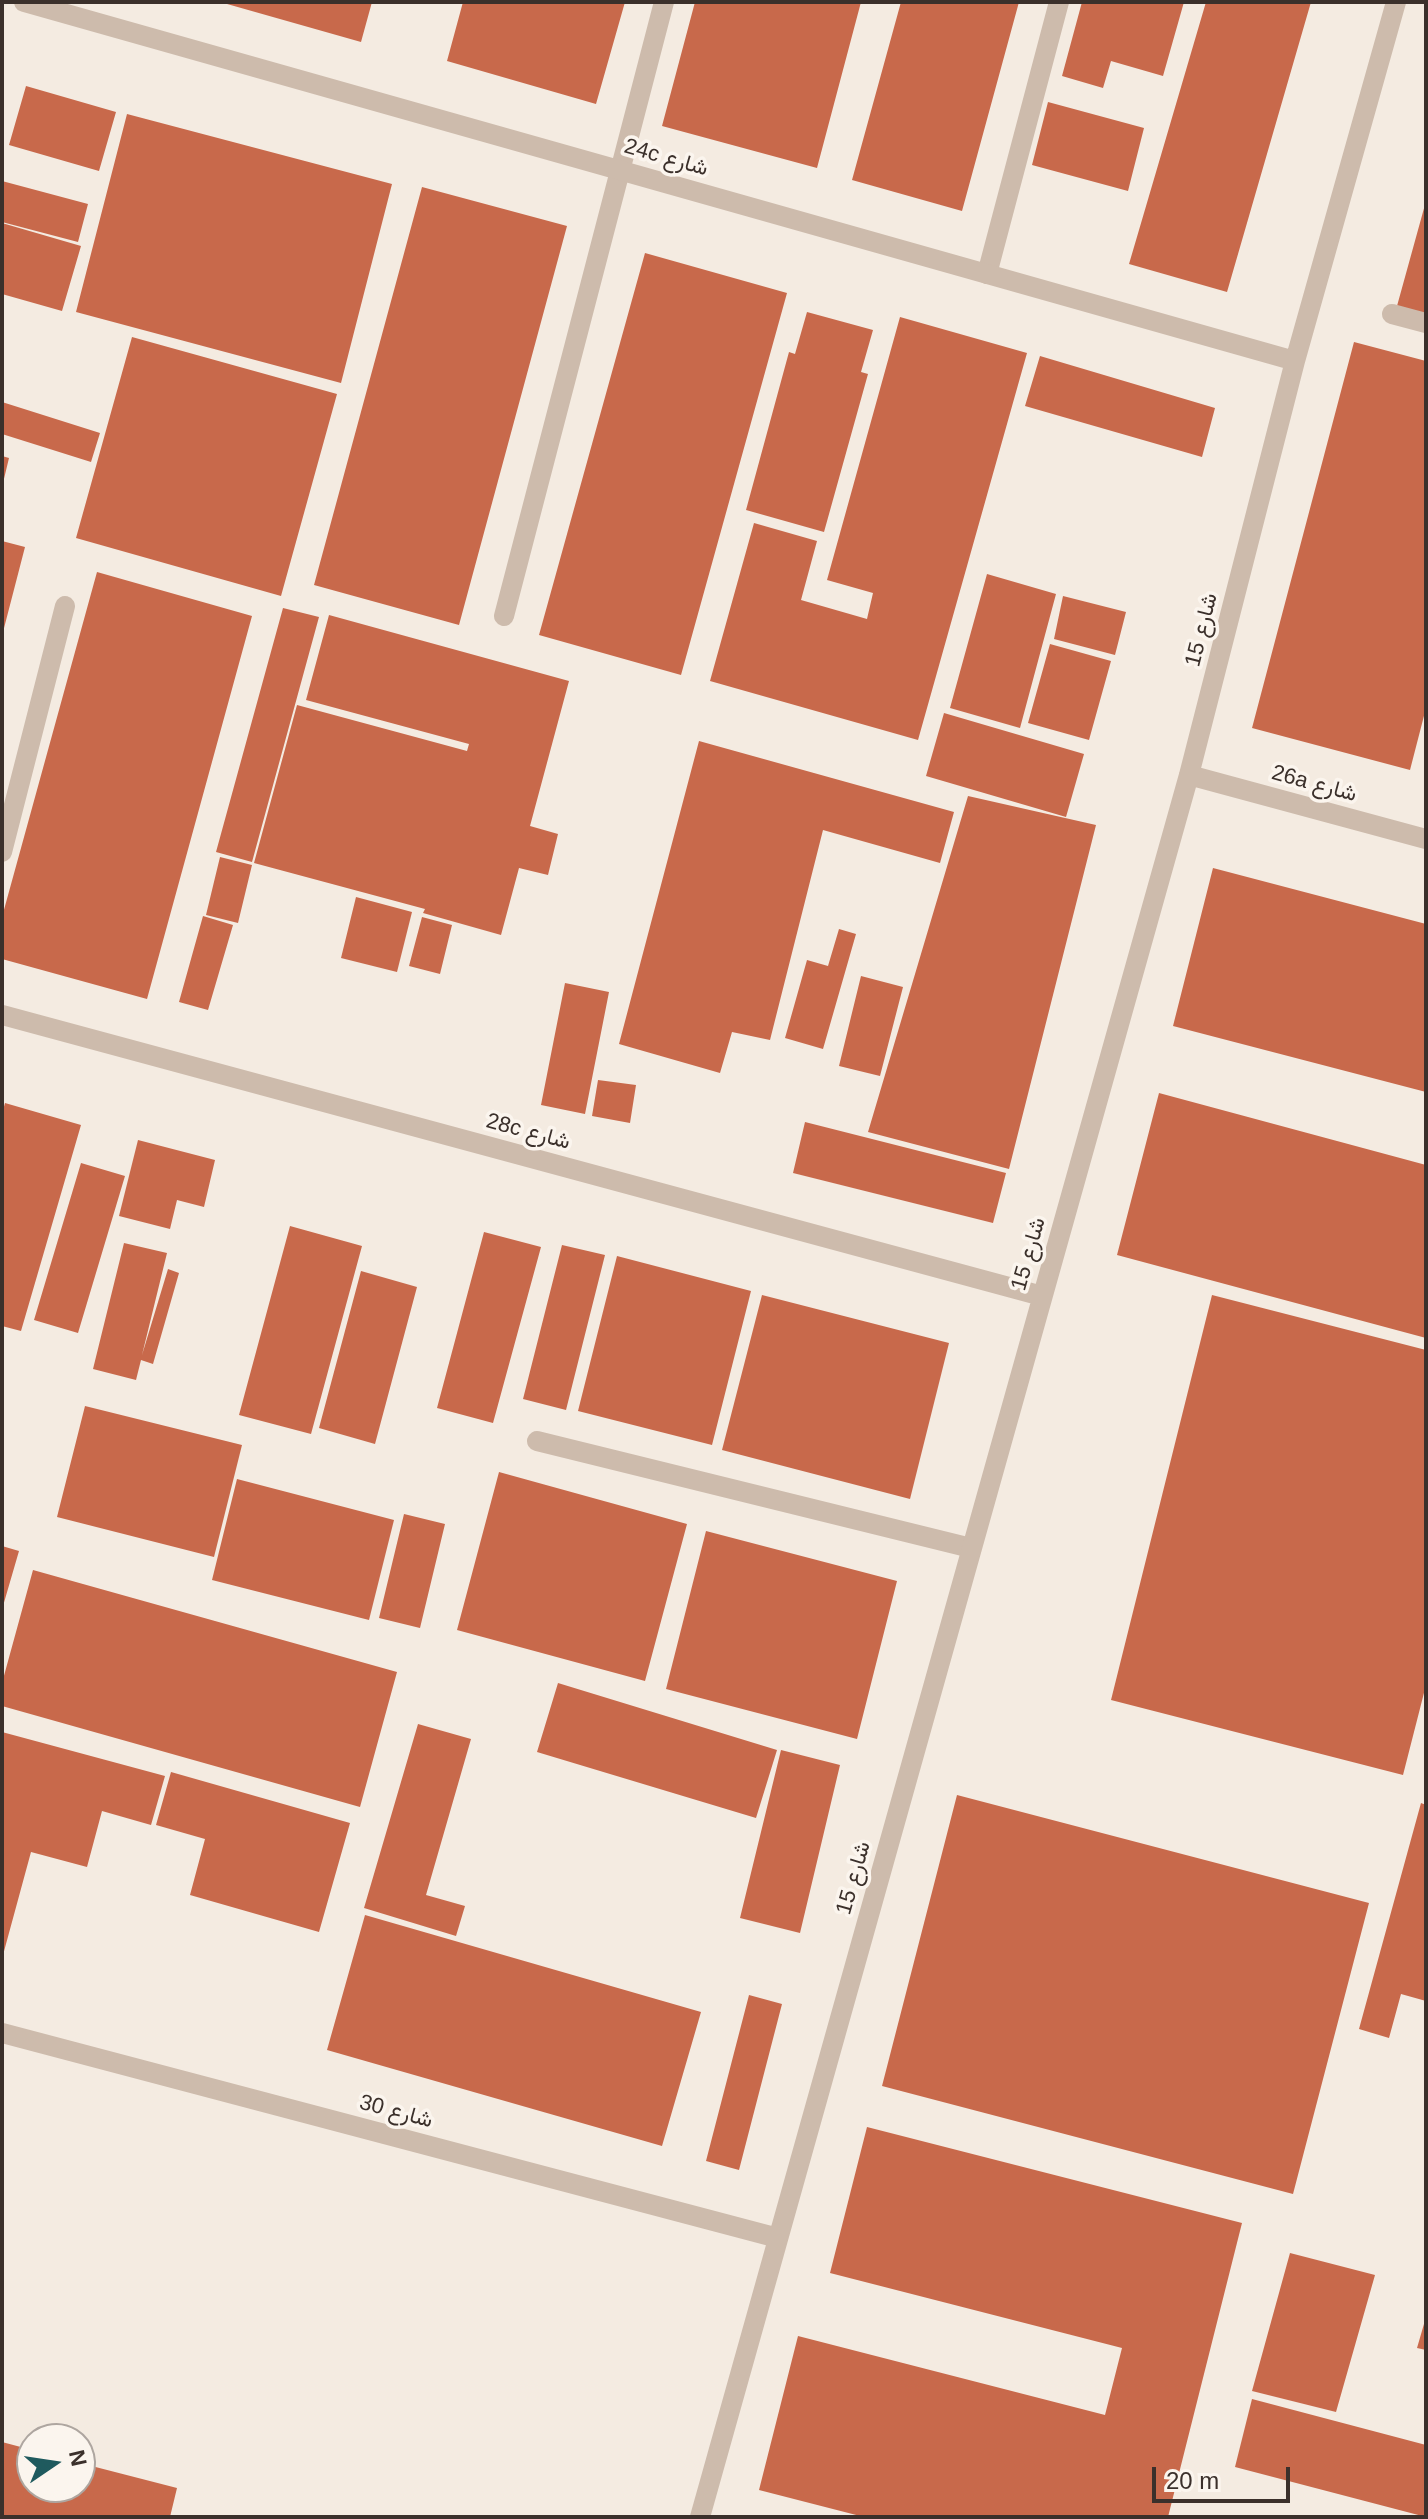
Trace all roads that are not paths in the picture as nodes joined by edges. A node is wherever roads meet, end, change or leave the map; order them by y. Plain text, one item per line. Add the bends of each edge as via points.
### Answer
1 (24, 2) edge
2 (664, 2) edge
3 (1059, 2) edge
4 (1396, 2) edge
5 (620, 170) junction
6 (987, 274) junction
7 (1392, 314) dead end
8 (1426, 323) edge
9 (1295, 361) junction
10 (65, 606) dead end
11 (504, 616) dead end
12 (1189, 775) junction
13 (1426, 839) edge
14 (2, 852) edge
15 (2, 1015) edge
16 (1042, 1296) junction
17 (537, 1441) dead end
18 (971, 1548) junction
19 (2, 2033) edge
20 (778, 2238) junction
21 (700, 2517) edge

1 - 5 street, 24c شارع
2 - 5 street
3 - 6 street
4 - 9 street, شارع 15
5 - 6 street, 24c شارع
5 - 11 street
6 - 9 street, 24c شارع
7 - 8 street
9 - 12 street, شارع 15
10 - 14 street
12 - 13 street, 26a شارع
12 - 16 street, شارع 15
15 - 16 street, 28c شارع
16 - 18 street, شارع 15
17 - 18 street
18 - 20 street, شارع 15
19 - 20 street, شارع 30
20 - 21 street, شارع 15

